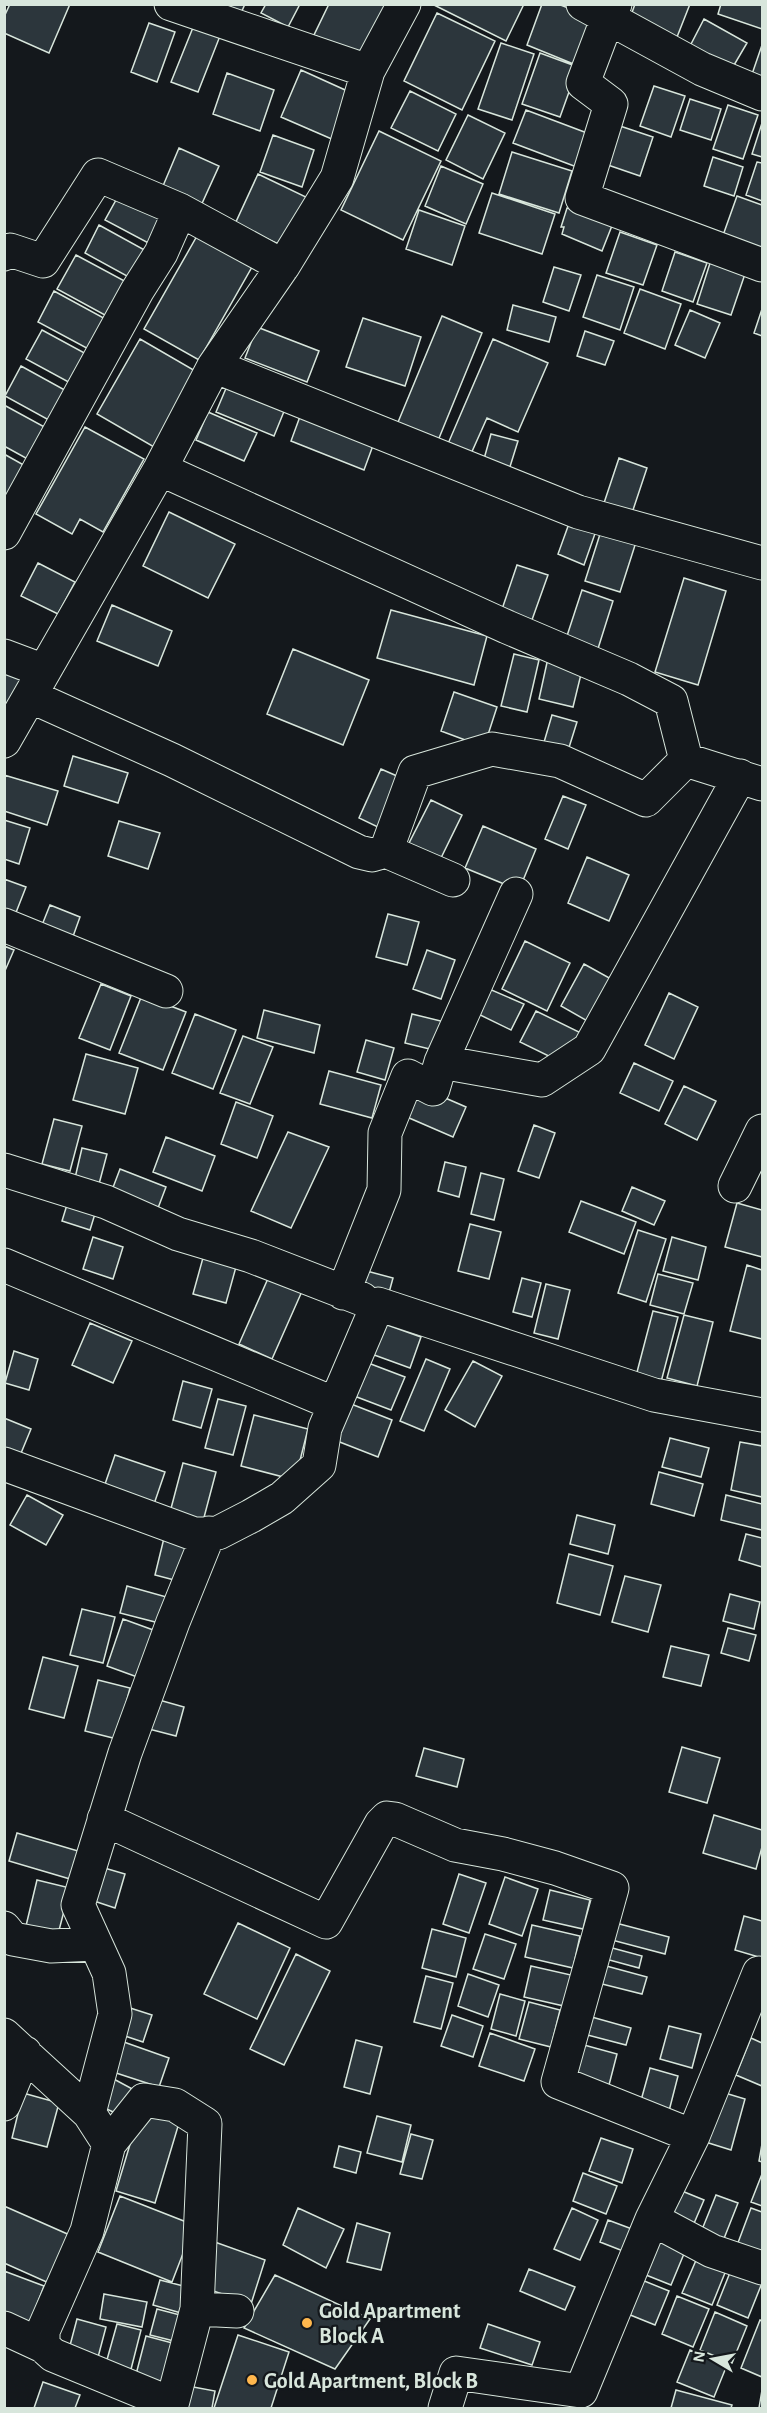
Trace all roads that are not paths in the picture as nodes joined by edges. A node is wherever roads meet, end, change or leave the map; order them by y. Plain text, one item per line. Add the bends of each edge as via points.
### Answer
1 (171, 4) edge
2 (404, 4) edge
3 (602, 9) edge
4 (368, 70) junction
5 (762, 94) edge
6 (180, 210) junction
7 (4, 254) edge
8 (762, 265) edge
9 (283, 266) junction
10 (214, 366) junction
11 (160, 469) junction
12 (4, 533) edge
13 (762, 563) edge
14 (4, 656) edge
15 (37, 684) junction
16 (4, 741) edge
17 (686, 760) junction
18 (751, 780) edge
19 (386, 850) junction
20 (453, 880) dead end
21 (516, 894) dead end
22 (4, 925) edge
23 (166, 991) dead end
24 (441, 1062) junction
25 (762, 1131) edge
26 (4, 1170) edge
27 (735, 1186) dead end
28 (4, 1265) edge
29 (343, 1293) junction
30 (378, 1304) junction
31 (335, 1404) junction
32 (762, 1415) edge
33 (4, 1464) edge
34 (209, 1533) junction
35 (104, 1819) junction
36 (4, 1928) edge
37 (95, 1944) junction
38 (762, 1974) edge
39 (15, 2044) edge
40 (4, 2104) edge
41 (89, 2113) junction
42 (693, 2136) junction
43 (109, 2144) junction
44 (652, 2219) junction
45 (762, 2268) edge
46 (197, 2309) junction
47 (237, 2311) dead end
48 (4, 2328) edge
49 (43, 2346) junction
50 (580, 2400) edge
51 (171, 2406) edge
52 (445, 2409) edge

1 - 4 street
2 - 4 street
3 - 5 street via 702,69
3 - 8 street via 583,83 611,104 582,198
4 - 9 street via 337,178
6 - 7 street via 98,175 44,261 10,250
6 - 9 street
6 - 12 street via 161,253
9 - 10 street
10 - 11 street
10 - 13 street via 579,512
11 - 15 street
11 - 17 street via 507,627 629,678 671,701
14 - 15 street
15 - 16 street
15 - 19 street via 172,760 359,852 372,855
17 - 18 street
17 - 19 street via 646,800 560,761 492,749 416,772
18 - 24 street via 589,1049 542,1080
19 - 20 street
21 - 24 street
22 - 23 street
24 - 29 street via 433,1089 408,1076 385,1133 384,1190
25 - 27 street
26 - 29 street via 106,1202 178,1234 251,1256
28 - 31 street
29 - 30 street
30 - 31 street
30 - 32 street via 654,1395
31 - 34 street via 325,1428 320,1465 282,1498 218,1533
33 - 34 street via 194,1534
34 - 35 street via 169,1633
35 - 37 street via 78,1905
35 - 42 street via 326,1922 387,1818 455,1845 544,1865 612,1888 558,2082
36 - 37 street via 14,1940 51,1946
37 - 41 street via 109,1973 115,2014
38 - 42 street via 759,1973
39 - 40 street
39 - 41 street
41 - 43 street
42 - 44 street
43 - 46 street via 144,2100 175,2105 205,2124
43 - 49 street via 87,2231 43,2331
44 - 45 street via 712,2251
44 - 50 street
46 - 47 street
46 - 51 street
48 - 49 street
49 - 51 street via 52,2355
50 - 52 street via 456,2373

